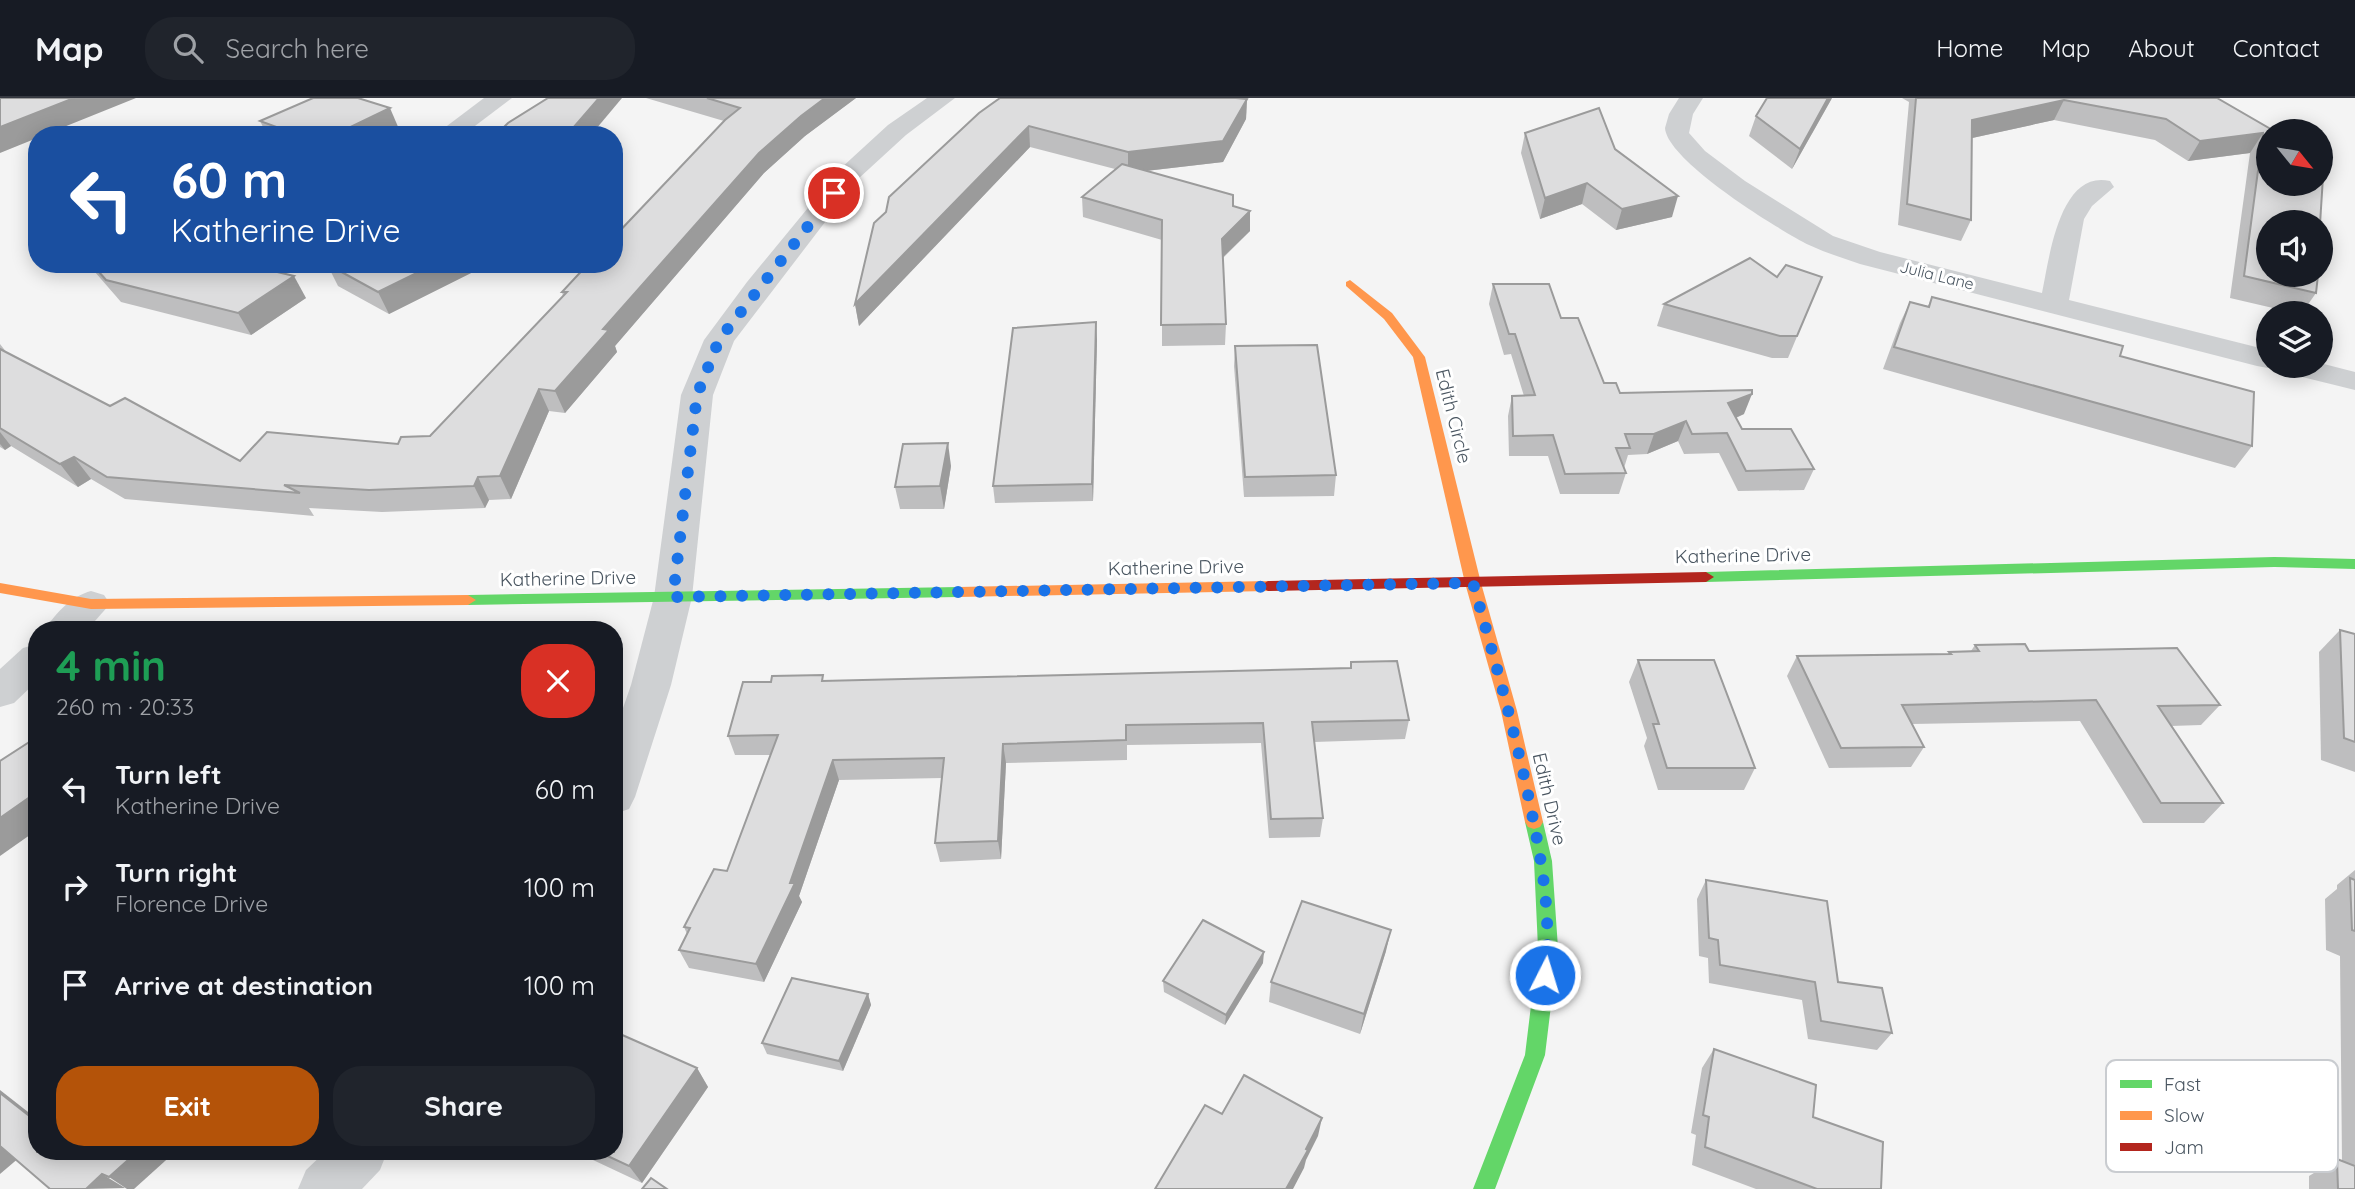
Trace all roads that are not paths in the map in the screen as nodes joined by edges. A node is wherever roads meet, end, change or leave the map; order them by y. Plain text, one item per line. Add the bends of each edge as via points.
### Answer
1 (943, 98) edge
2 (1691, 98) edge
3 (488, 100) edge
4 (458, 126) edge
5 (2101, 187) dead end
6 (1350, 284) dead end
7 (2054, 304) junction
8 (2256, 356) edge
9 (2333, 375) edge
10 (2355, 380) edge
11 (2355, 564) edge
12 (1473, 583) junction
13 (0, 587) edge
14 (673, 597) junction
15 (91, 604) junction
16 (73, 621) edge
17 (28, 666) edge
18 (0, 692) edge
19 (623, 770) edge
20 (353, 1160) edge
21 (324, 1189) edge
22 (1484, 1189) edge

1 - 14 street via 897,130 849,174 719,340 697,395
2 - 7 street, Julia Lane via 1679,121 1677,134 1683,146 1811,235 1870,258
3 - 4 street
5 - 7 street via 2082,201 2071,219
6 - 12 street, Edith Circle via 1388,316 1419,357
7 - 8 street, Julia Lane
9 - 10 street
11 - 12 street, Katherine Drive via 2274,562
12 - 14 street, Katherine Drive
12 - 22 street, Edith Drive via 1509,711 1543,861 1548,948 1535,1055
13 - 15 street, Katherine Drive
14 - 15 street, Katherine Drive
14 - 19 street
15 - 16 street
17 - 18 street
20 - 21 street

